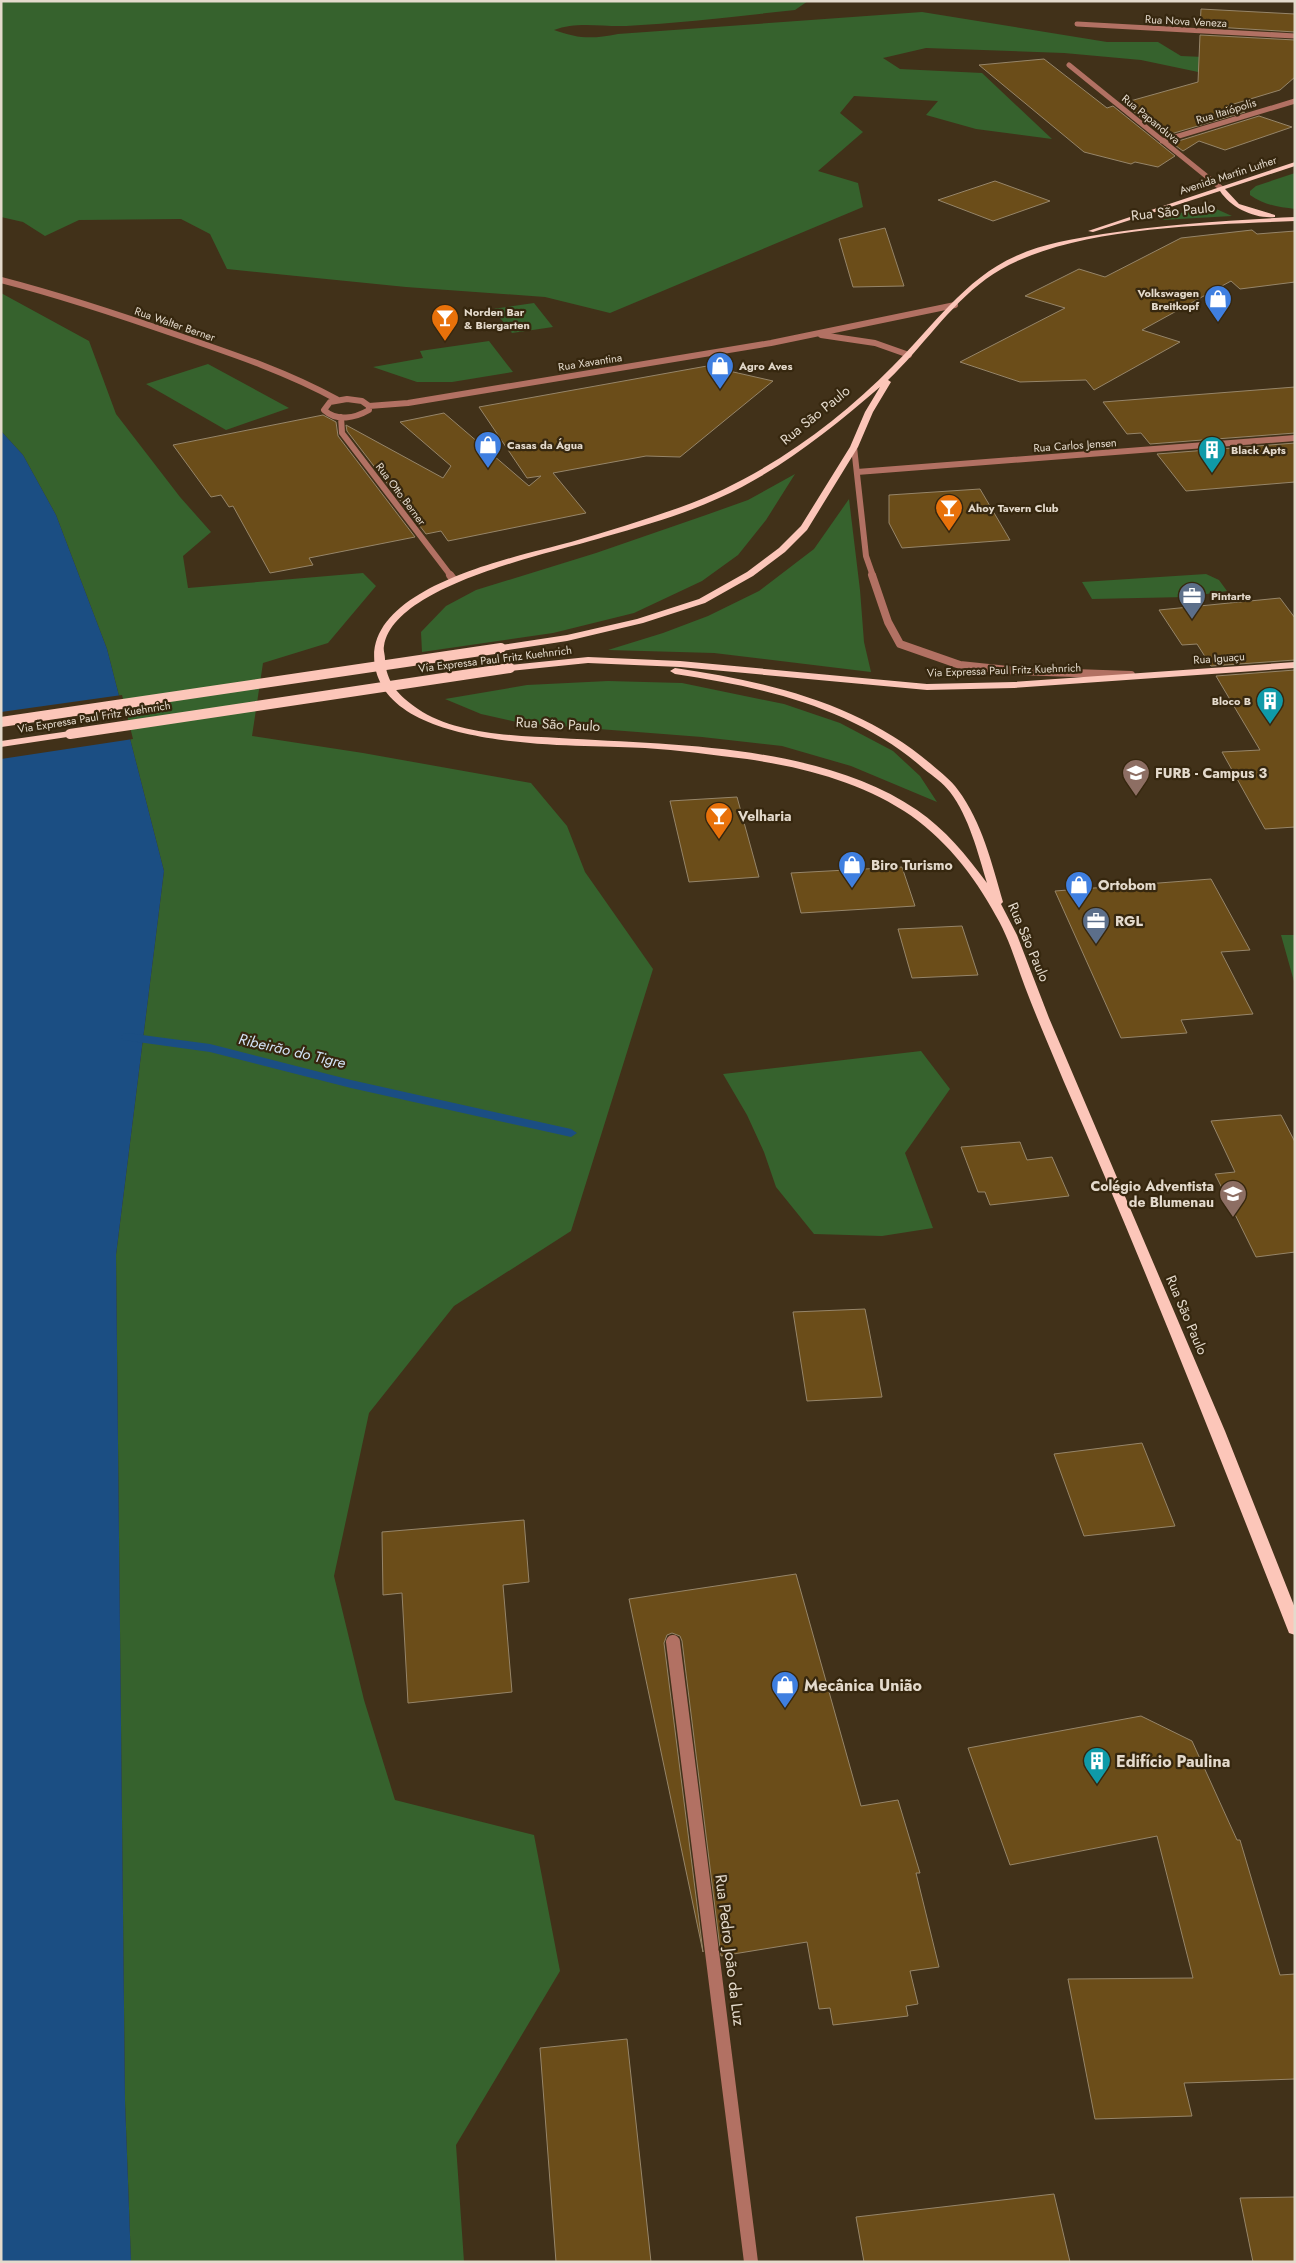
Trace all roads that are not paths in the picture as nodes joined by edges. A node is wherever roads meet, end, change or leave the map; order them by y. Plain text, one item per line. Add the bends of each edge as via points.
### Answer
1 (1077, 24) dead end
2 (1295, 36) edge
3 (1069, 65) dead end
4 (1295, 101) edge
5 (1162, 141) junction
6 (1295, 164) edge
7 (1221, 188) junction
8 (1295, 218) edge
9 (1053, 244) junction
10 (1, 280) edge
11 (955, 305) junction
12 (813, 334) junction
13 (909, 354) junction
14 (892, 373) junction
15 (338, 400) junction
16 (369, 406) junction
17 (341, 417) junction
18 (1295, 438) edge
19 (854, 447) junction
20 (857, 472) junction
21 (453, 579) junction
22 (588, 660) junction
23 (1295, 665) edge
24 (1144, 676) junction
25 (1, 722) edge
26 (1, 744) edge
27 (999, 910) junction
28 (1295, 1628) edge
29 (674, 1642) dead end
30 (751, 2262) edge

1 - 2 street, Rua Nova Veneza
3 - 5 street, Rua Papanduva
4 - 5 street, Rua Itaiópolis
5 - 7 street, Rua Papanduva
6 - 7 main road, Avenida Martin Luther
7 - 8 main road, Rua São Paulo via 1233,204 1254,212
7 - 9 main road, Avenida Martin Luther
8 - 9 main road, Rua São Paulo via 1162,227
9 - 11 main road, Rua São Paulo via 1004,263
10 - 15 street, Rua Walter Berner via 137,321 274,368 312,384
11 - 12 street, Rua Xavantina
11 - 13 main road, Rua São Paulo
12 - 13 street, Rua Xavantina via 875,343
12 - 16 street, Rua Xavantina via 408,403
13 - 14 main road, Rua São Paulo
14 - 19 main road, Via Expressa Paul Fritz Kuehnrich
14 - 21 main road, Rua São Paulo via 804,447 740,485 651,519
15 - 16 street via 356,399
15 - 17 street via 330,402 324,410
16 - 17 street via 369,410 358,416
17 - 21 street, Rua Otto Berner via 342,433
18 - 20 street, Rua Carlos Jensen
19 - 20 street
19 - 25 main road, Via Expressa Paul Fritz Kuehnrich, bridge via 804,528 782,550 750,574 702,601 640,621 567,638
20 - 24 street via 866,556 888,622 900,644 960,665 1018,671
21 - 27 main road, Rua São Paulo via 410,605 389,624 379,647 380,673 403,706 467,732 523,740 633,744 736,754 820,770 903,805 958,854
22 - 24 main road, Via Expressa Paul Fritz Kuehnrich via 680,664 927,686 1014,685
22 - 26 main road, Via Expressa Paul Fritz Kuehnrich, bridge via 510,668
22 - 27 main road via 682,672 754,686 832,710 890,737 925,762 954,792 980,842
23 - 24 main road, Rua Iguaçu
27 - 28 main road, Rua São Paulo via 1192,1368
29 - 30 street, Rua Pedro João da Luz

